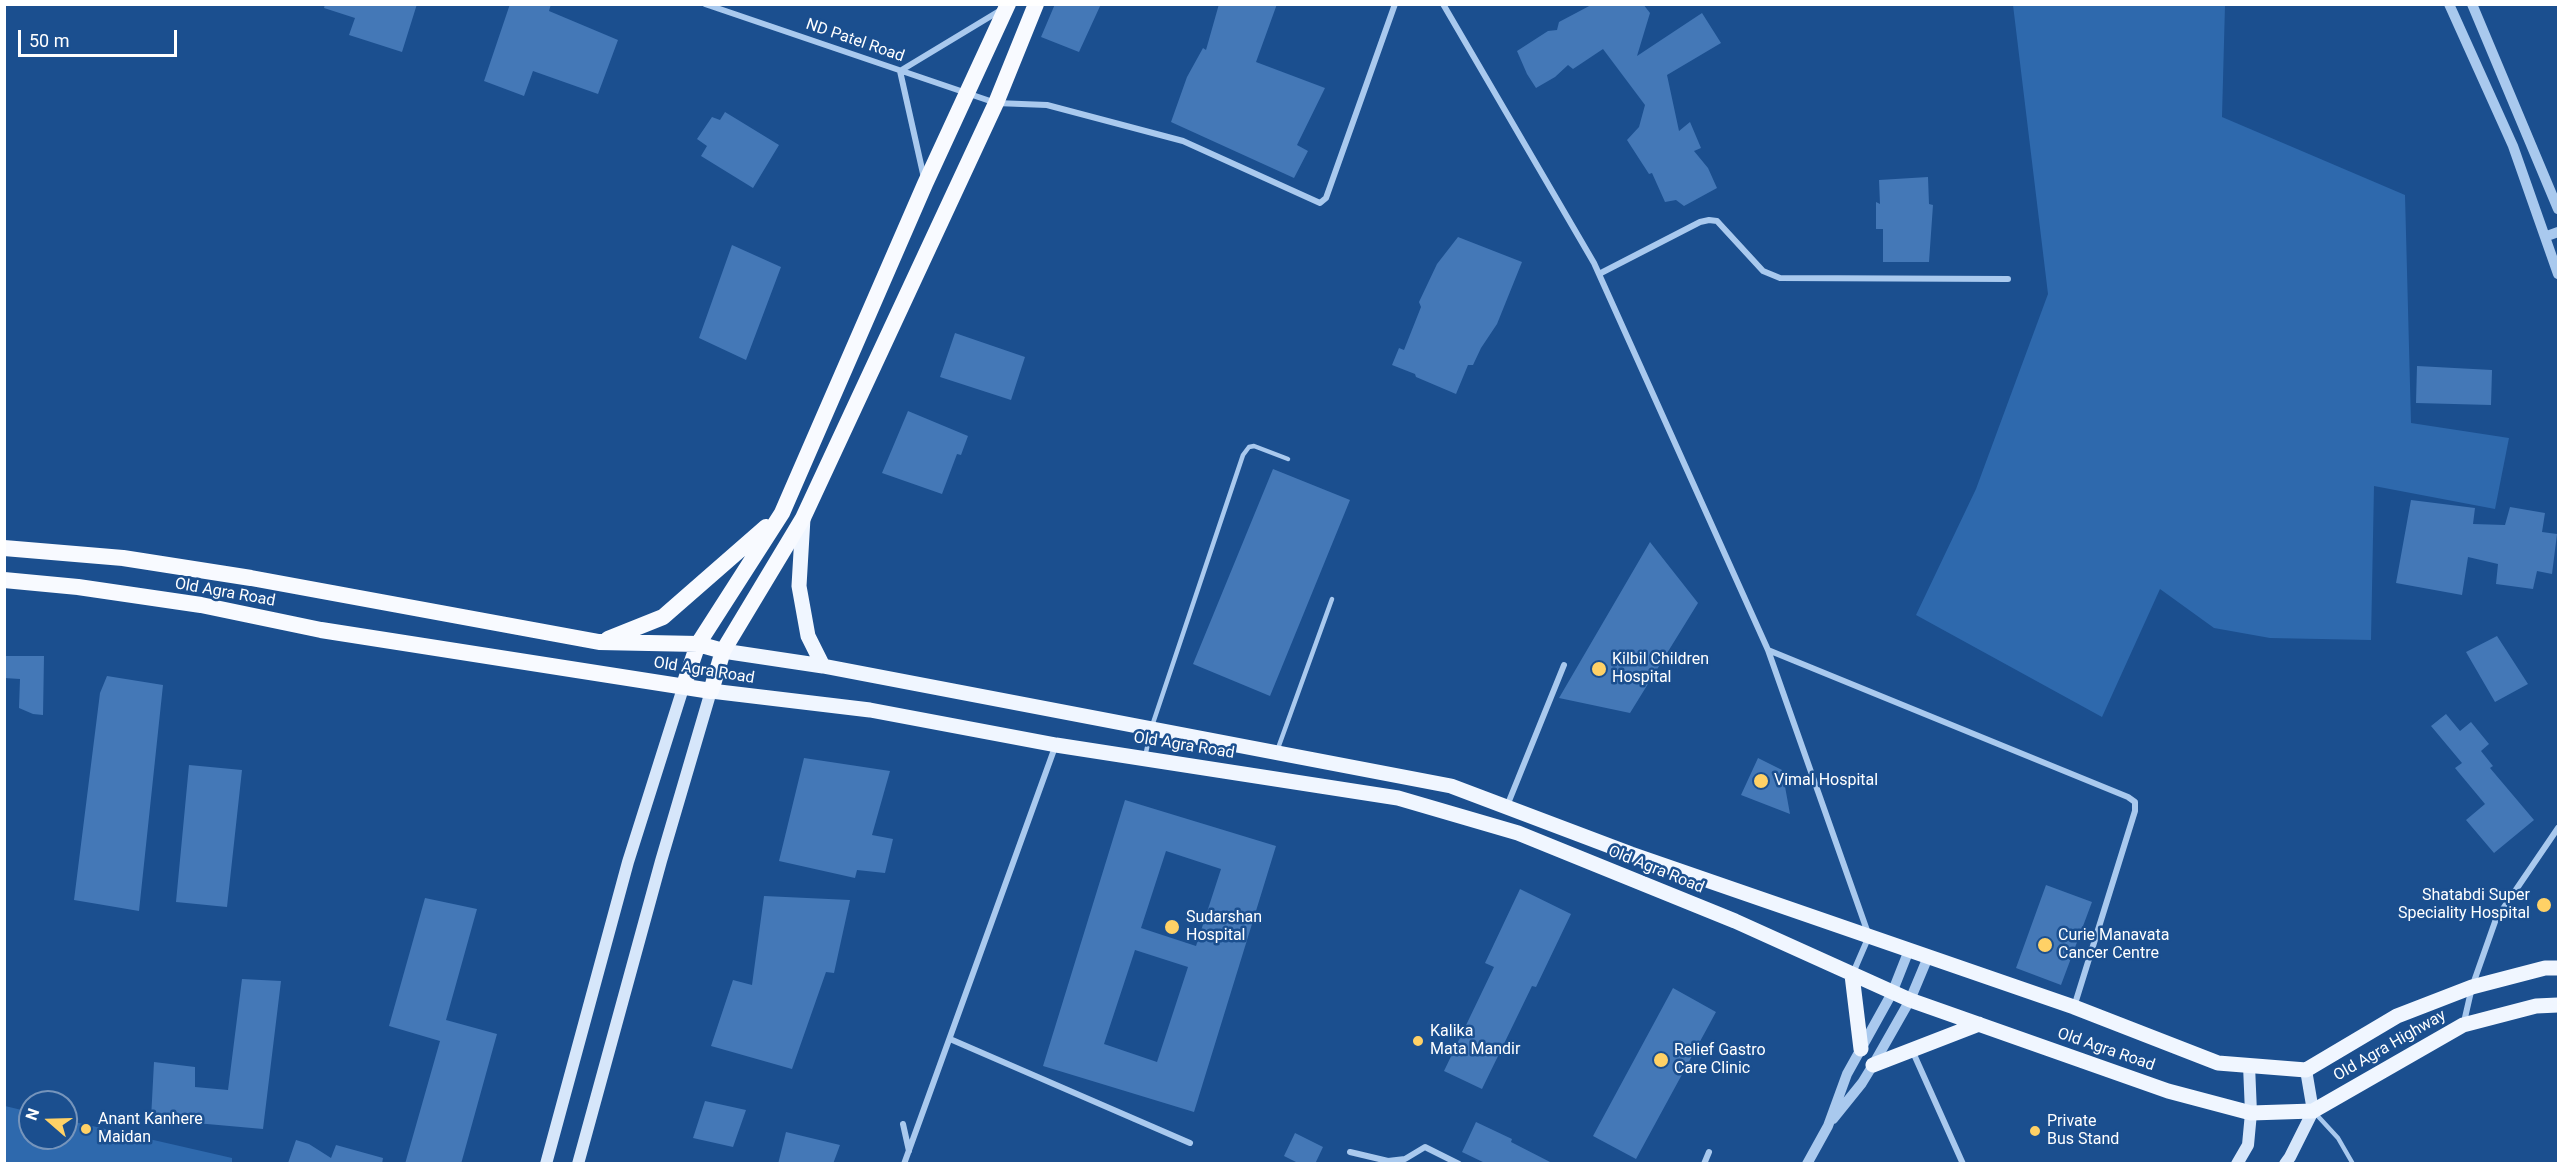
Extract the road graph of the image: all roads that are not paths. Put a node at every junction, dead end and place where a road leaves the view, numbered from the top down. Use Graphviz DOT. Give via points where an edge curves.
graph roads {
  1 [pos="705,4"];
  2 [pos="1036,4"];
  3 [pos="1395,4"];
  4 [pos="1443,4"];
  5 [pos="2449,4"];
  6 [pos="2472,4"];
  7 [pos="1008,5"];
  8 [pos="900,71"];
  9 [pos="966,93"];
  10 [pos="996,103"];
  11 [pos="925,184"];
  12 [pos="2559,208"];
  13 [pos="2559,232"];
  14 [pos="2547,236"];
  15 [pos="1599,274"];
  16 [pos="2559,274"];
  17 [pos="2008,279"];
  18 [pos="1288,459"];
  19 [pos="782,513"];
  20 [pos="803,518"];
  21 [pos="4,548"];
  22 [pos="4,580"];
  23 [pos="1332,599"];
  24 [pos="599,642"];
  25 [pos="698,644"];
  26 [pos="1768,650"];
  27 [pos="723,651"];
  28 [pos="1564,665"];
  29 [pos="823,666"];
  30 [pos="684,685"];
  31 [pos="711,691"];
  32 [pos="1151,729"];
  33 [pos="1056,745"];
  34 [pos="1276,753"];
  35 [pos="1144,758"];
  36 [pos="1506,807"];
  37 [pos="2559,828"];
  38 [pos="1869,936"];
  39 [pos="1909,950"];
  40 [pos="1928,957"];
  41 [pos="2559,968"];
  42 [pos="1852,975"];
  43 [pos="2472,987"];
  44 [pos="1892,993"];
  45 [pos="1910,1000"];
  46 [pos="2559,1005"];
  47 [pos="2074,1007"];
  48 [pos="1979,1024"];
  49 [pos="2463,1025"];
  50 [pos="950,1039"];
  51 [pos="1861,1049"];
  52 [pos="1912,1050"];
  53 [pos="2218,1063"];
  54 [pos="1873,1065"];
  55 [pos="2249,1065"];
  56 [pos="2306,1070"];
  57 [pos="2313,1111"];
  58 [pos="2251,1113"];
  59 [pos="903,1124"];
  60 [pos="1828,1126"];
  61 [pos="1190,1143"];
  62 [pos="909,1151"];
  63 [pos="1350,1152"];
  64 [pos="1709,1152"];
  65 [pos="546,1164"];
  66 [pos="578,1164"];
  67 [pos="904,1164"];
  68 [pos="1459,1164"];
  69 [pos="1704,1164"];
  70 [pos="1807,1164"];
  71 [pos="1963,1164"];
  72 [pos="2237,1164"];
  73 [pos="2285,1164"];
  74 [pos="2353,1164"];
  1 -- 8 [label="street, ND Patel Road"];
  2 -- 10 [label="highway"];
  3 -- 10 [label="street, ND Patel Road" via="1326,198 1320,203 1183,141 1047,105"];
  4 -- 15 [label="street"];
  5 -- 14 [label="street" via="2513,146"];
  6 -- 12 [label="street"];
  7 -- 8 [label="street"];
  7 -- 9 [label="highway"];
  8 -- 9 [label="street, ND Patel Road"];
  8 -- 11 [label="street"];
  9 -- 10 [label="street, ND Patel Road"];
  9 -- 11 [label="highway"];
  10 -- 20 [label="highway"];
  11 -- 19 [label="highway"];
  13 -- 14 [label="street"];
  14 -- 16 [label="street"];
  15 -- 17 [label="street" via="1709,220 1717,221 1763,271 1780,278"];
  15 -- 26 [label="street"];
  18 -- 32 [label="lane" via="1254,446 1243,455"];
  19 -- 24 [label="highway" via="663,618"];
  19 -- 25 [label="highway"];
  20 -- 27 [label="highway"];
  20 -- 29 [label="main road" via="799,586 808,636"];
  21 -- 24 [label="highway, Old Agra Road" via="123,558 228,574"];
  22 -- 30 [label="highway, Old Agra Road" via="201,605 321,630"];
  23 -- 34 [label="lane"];
  24 -- 25 [label="highway, Old Agra Road"];
  25 -- 27 [label="highway, Old Agra Road"];
  25 -- 30 [label="highway"];
  26 -- 38 [label="street"];
  26 -- 47 [label="street" via="2134,802 2135,811"];
  27 -- 29 [label="main road, Old Agra Road"];
  27 -- 31 [label="highway"];
  28 -- 36 [label="street"];
  29 -- 32 [label="main road, Old Agra Road"];
  30 -- 31 [label="highway, Old Agra Road"];
  30 -- 65 [label="main road" via="628,862"];
  31 -- 33 [label="main road, Old Agra Road" via="870,710"];
  31 -- 66 [label="main road"];
  32 -- 34 [label="main road, Old Agra Road"];
  32 -- 35 [label="lane"];
  33 -- 35 [label="main road, Old Agra Road"];
  33 -- 50 [label="street"];
  34 -- 36 [label="main road, Old Agra Road" via="1451,786"];
  35 -- 42 [label="main road, Old Agra Road" via="1398,798 1518,833 1735,921"];
  36 -- 38 [label="main road, Old Agra Road"];
  37 -- 43 [label="street" via="2496,919"];
  38 -- 39 [label="main road, Old Agra Road"];
  38 -- 42 [label="street"];
  39 -- 40 [label="main road, Old Agra Road"];
  39 -- 44 [label="street"];
  40 -- 45 [label="street"];
  40 -- 47 [label="main road, Old Agra Road"];
  41 -- 43 [label="main road, Old Agra Highway"];
  42 -- 44 [label="main road, Old Agra Road"];
  42 -- 51 [label="main road"];
  43 -- 49 [label="street"];
  43 -- 56 [label="main road, Old Agra Highway" via="2397,1016"];
  44 -- 45 [label="main road, Old Agra Road"];
  44 -- 51 [label="street"];
  45 -- 48 [label="main road, Old Agra Road"];
  45 -- 54 [label="street"];
  46 -- 49 [label="main road, Old Agra Highway" via="2536,1006"];
  47 -- 53 [label="main road, Old Agra Road"];
  48 -- 52 [label="main road"];
  48 -- 58 [label="main road, Old Agra Road" via="2168,1090"];
  49 -- 57 [label="main road, Old Agra Highway"];
  50 -- 61 [label="street"];
  50 -- 62 [label="street"];
  51 -- 60 [label="street" via="1847,1074"];
  52 -- 54 [label="main road"];
  52 -- 71 [label="street"];
  53 -- 55 [label="main road, Old Agra Highway"];
  54 -- 60 [label="street"];
  55 -- 56 [label="main road, Old Agra Highway"];
  55 -- 58 [label="main road"];
  56 -- 57 [label="main road"];
  57 -- 58 [label="main road, Old Agra Road"];
  57 -- 73 [label="main road"];
  57 -- 74 [label="lane" via="2338,1138"];
  58 -- 72 [label="main road" via="2248,1144"];
  59 -- 62 [label="street"];
  60 -- 70 [label="street"];
  62 -- 67 [label="street"];
  63 -- 68 [label="street" via="1388,1161 1405,1159 1425,1148"];
  64 -- 69 [label="street"];
}
